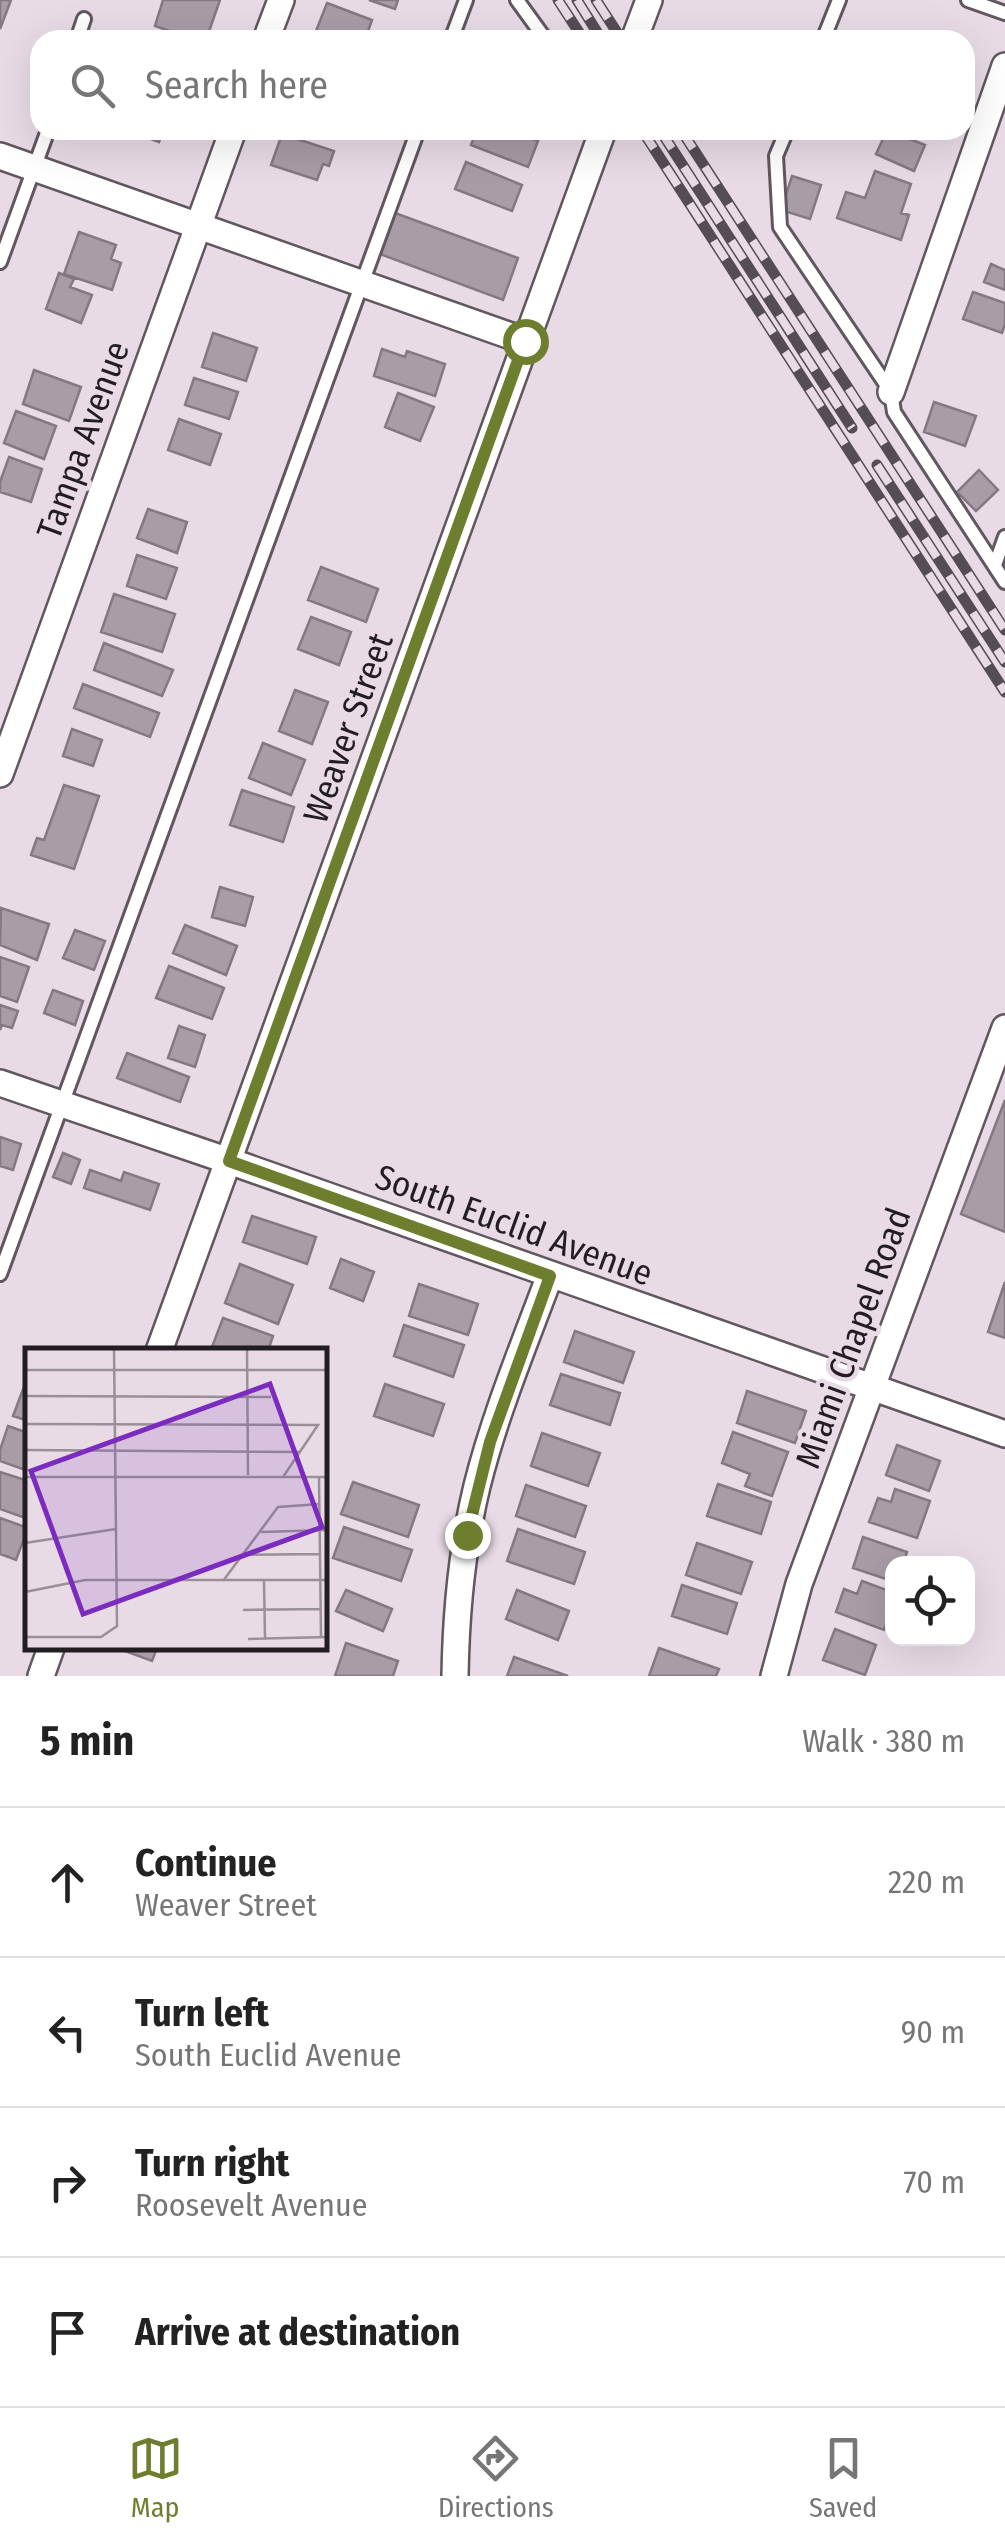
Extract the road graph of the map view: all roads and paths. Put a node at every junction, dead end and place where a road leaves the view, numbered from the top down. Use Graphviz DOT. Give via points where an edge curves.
graph roads {
  1 [pos="281,0"];
  2 [pos="466,0"];
  3 [pos="517,0"];
  4 [pos="649,0"];
  5 [pos="839,0"];
  6 [pos="968,0"];
  7 [pos="1005,13"];
  8 [pos="84,19"];
  9 [pos="80,30"];
  10 [pos="270,30"];
  11 [pos="455,30"];
  12 [pos="539,30"];
  13 [pos="638,30"];
  14 [pos="827,30"];
  15 [pos="1005,66"];
  16 [pos="45,140"];
  17 [pos="229,140"];
  18 [pos="414,140"];
  19 [pos="599,140"];
  20 [pos="783,140"];
  21 [pos="0,156"];
  22 [pos="36,168"];
  23 [pos="198,226"];
  24 [pos="0,262"];
  25 [pos="360,284"];
  26 [pos="525,341"];
  27 [pos="891,392"];
  28 [pos="1005,537"];
  29 [pos="995,566"];
  30 [pos="1005,582"];
  31 [pos="0,774"];
  32 [pos="1005,1028"];
  33 [pos="0,1083"];
  34 [pos="62,1105"];
  35 [pos="229,1161"];
  36 [pos="0,1274"];
  37 [pos="550,1276"];
  38 [pos="161,1348"];
  39 [pos="872,1388"];
  40 [pos="1005,1434"];
  41 [pos="50,1651"];
  42 [pos="41,1676"];
  43 [pos="455,1676"];
  44 [pos="774,1676"];
  1 -- 10 [label="street"];
  2 -- 11 [label="lane"];
  3 -- 12 [label="lane"];
  4 -- 13 [label="street"];
  5 -- 14 [label="lane"];
  6 -- 7 [label="lane"];
  8 -- 9 [label="lane"];
  15 -- 27 [label="street"];
  16 -- 22 [label="lane"];
  17 -- 23 [label="street, Tampa Avenue"];
  18 -- 25 [label="lane"];
  19 -- 26 [label="street, Weaver Street"];
  20 -- 27 [label="lane" via="776,156 780,227"];
  21 -- 22 [label="street"];
  22 -- 23 [label="street"];
  22 -- 24 [label="lane"];
  23 -- 25 [label="street"];
  23 -- 31 [label="street, Tampa Avenue"];
  25 -- 26 [label="street"];
  25 -- 34 [label="lane"];
  26 -- 35 [label="street, Weaver Street"];
  27 -- 29 [label="lane" via="894,412"];
  28 -- 29 [label="lane"];
  29 -- 30 [label="lane"];
  32 -- 39 [label="street, Miami Chapel Road"];
  33 -- 34 [label="street, South Euclid Avenue"];
  34 -- 35 [label="street, South Euclid Avenue"];
  34 -- 36 [label="lane"];
  35 -- 37 [label="street, South Euclid Avenue"];
  35 -- 38 [label="street, Weaver Street"];
  37 -- 39 [label="street, South Euclid Avenue"];
  37 -- 43 [label="street" via="477,1488 459,1598"];
  39 -- 40 [label="street, South Euclid Avenue"];
  39 -- 44 [label="street, Miami Chapel Road" via="799,1584"];
  41 -- 42 [label="street"];
}
